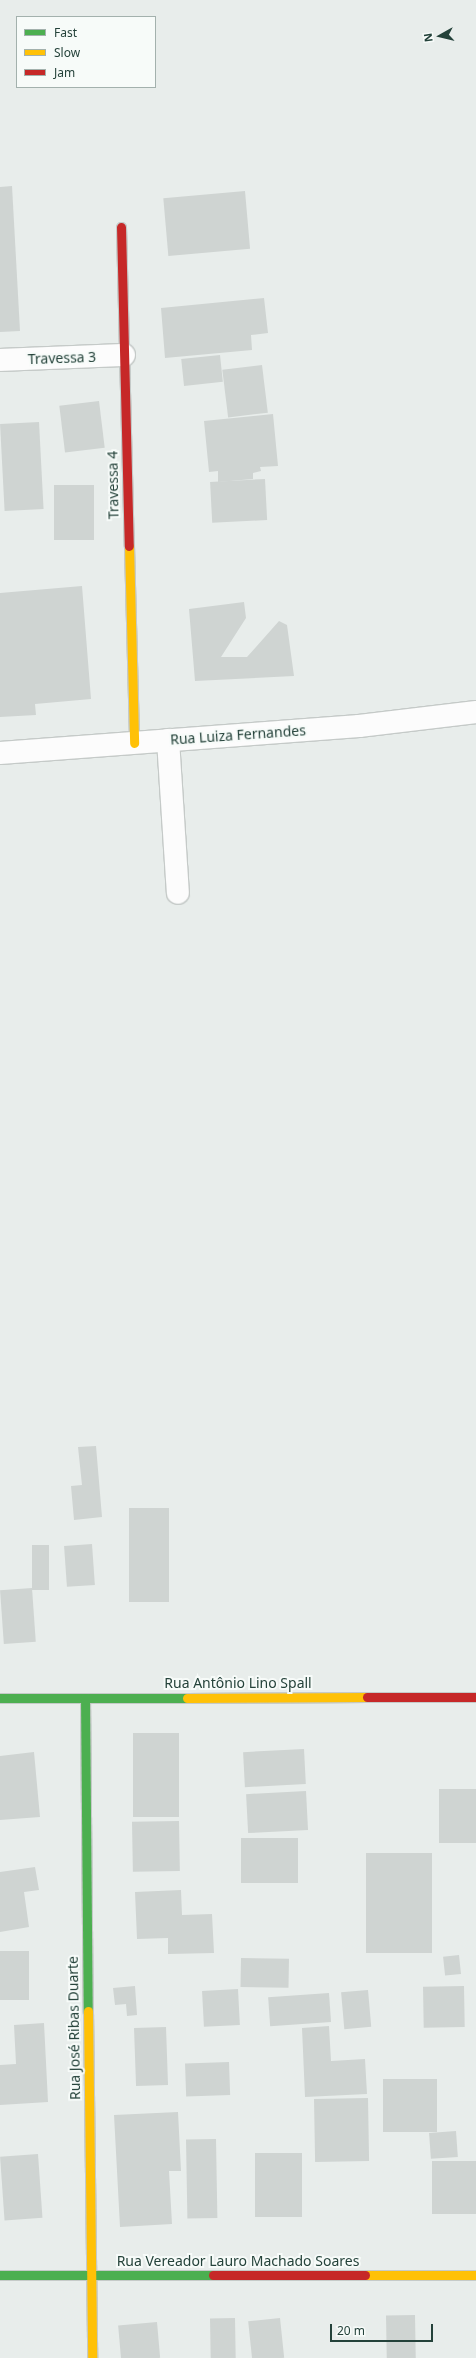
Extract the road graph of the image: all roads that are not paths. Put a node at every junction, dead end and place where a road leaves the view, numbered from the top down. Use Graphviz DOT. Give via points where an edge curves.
graph roads {
  1 [pos="121,227"];
  2 [pos="124,355"];
  3 [pos="0,360"];
  4 [pos="476,712"];
  5 [pos="168,740"];
  6 [pos="134,743"];
  7 [pos="0,753"];
  8 [pos="178,893"];
  9 [pos="476,1697"];
  10 [pos="0,1698"];
  11 [pos="85,1698"];
  12 [pos="0,2275"];
  13 [pos="91,2275"];
  14 [pos="476,2275"];
  15 [pos="92,2358"];
  1 -- 2 [label="street, Travessa 4"];
  2 -- 3 [label="street, Travessa 3"];
  2 -- 6 [label="street, Travessa 4"];
  4 -- 5 [label="street, Rua Luiza Fernandes" via="359,726"];
  5 -- 6 [label="street, Rua Luiza Fernandes"];
  5 -- 8 [label="street"];
  6 -- 7 [label="street, Rua Luiza Fernandes"];
  9 -- 11 [label="street, Rua Antônio Lino Spall"];
  10 -- 11 [label="street, Rua Antônio Lino Spall"];
  11 -- 13 [label="street, Rua José Ribas Duarte"];
  12 -- 13 [label="street, Rua Vereador Lauro Machado Soares"];
  13 -- 14 [label="street, Rua Vereador Lauro Machado Soares"];
  13 -- 15 [label="street, Rua José Ribas Duarte"];
}
